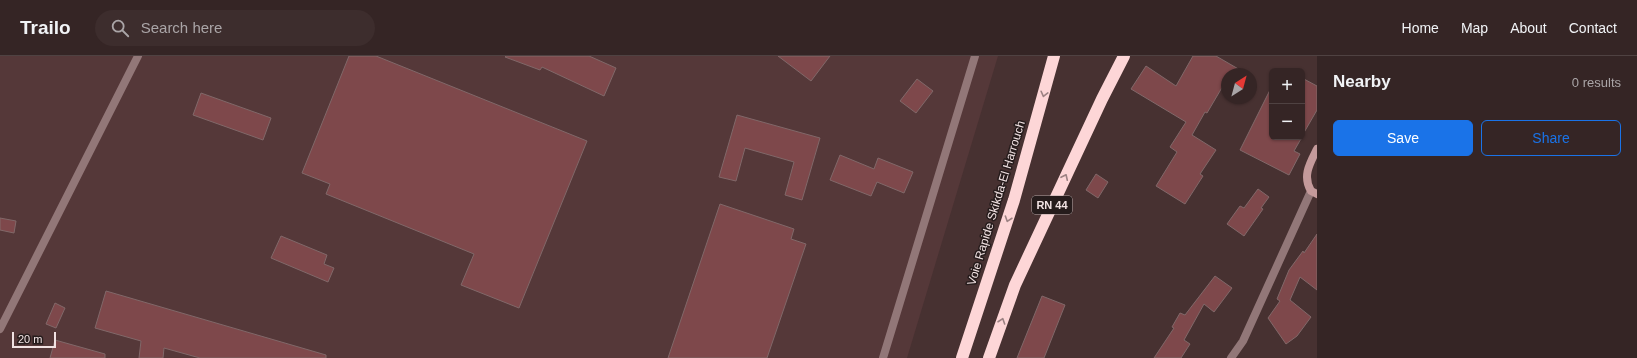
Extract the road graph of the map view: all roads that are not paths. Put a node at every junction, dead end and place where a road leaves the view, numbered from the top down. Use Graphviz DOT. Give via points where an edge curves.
graph roads {
  1 [pos="138,56"];
  2 [pos="975,56"];
  3 [pos="1054,56"];
  4 [pos="1124,56"];
  5 [pos="1317,149"];
  6 [pos="1314,193"];
  7 [pos="0,329"];
  8 [pos="883,358"];
  9 [pos="962,358"];
  10 [pos="989,358"];
  11 [pos="1231,358"];
  1 -- 7 [label="street"];
  2 -- 8 [label="street"];
  3 -- 9 [label="highway, Voie Rapide Skikda-El Harrouch / RN 44, one-way" via="1014,200"];
  10 -- 4 [label="highway, RN 44, one-way" via="1014,285"];
  5 -- 6 [label="street" via="1307,173 1307,183"];
  6 -- 11 [label="street" via="1243,341"];
}
